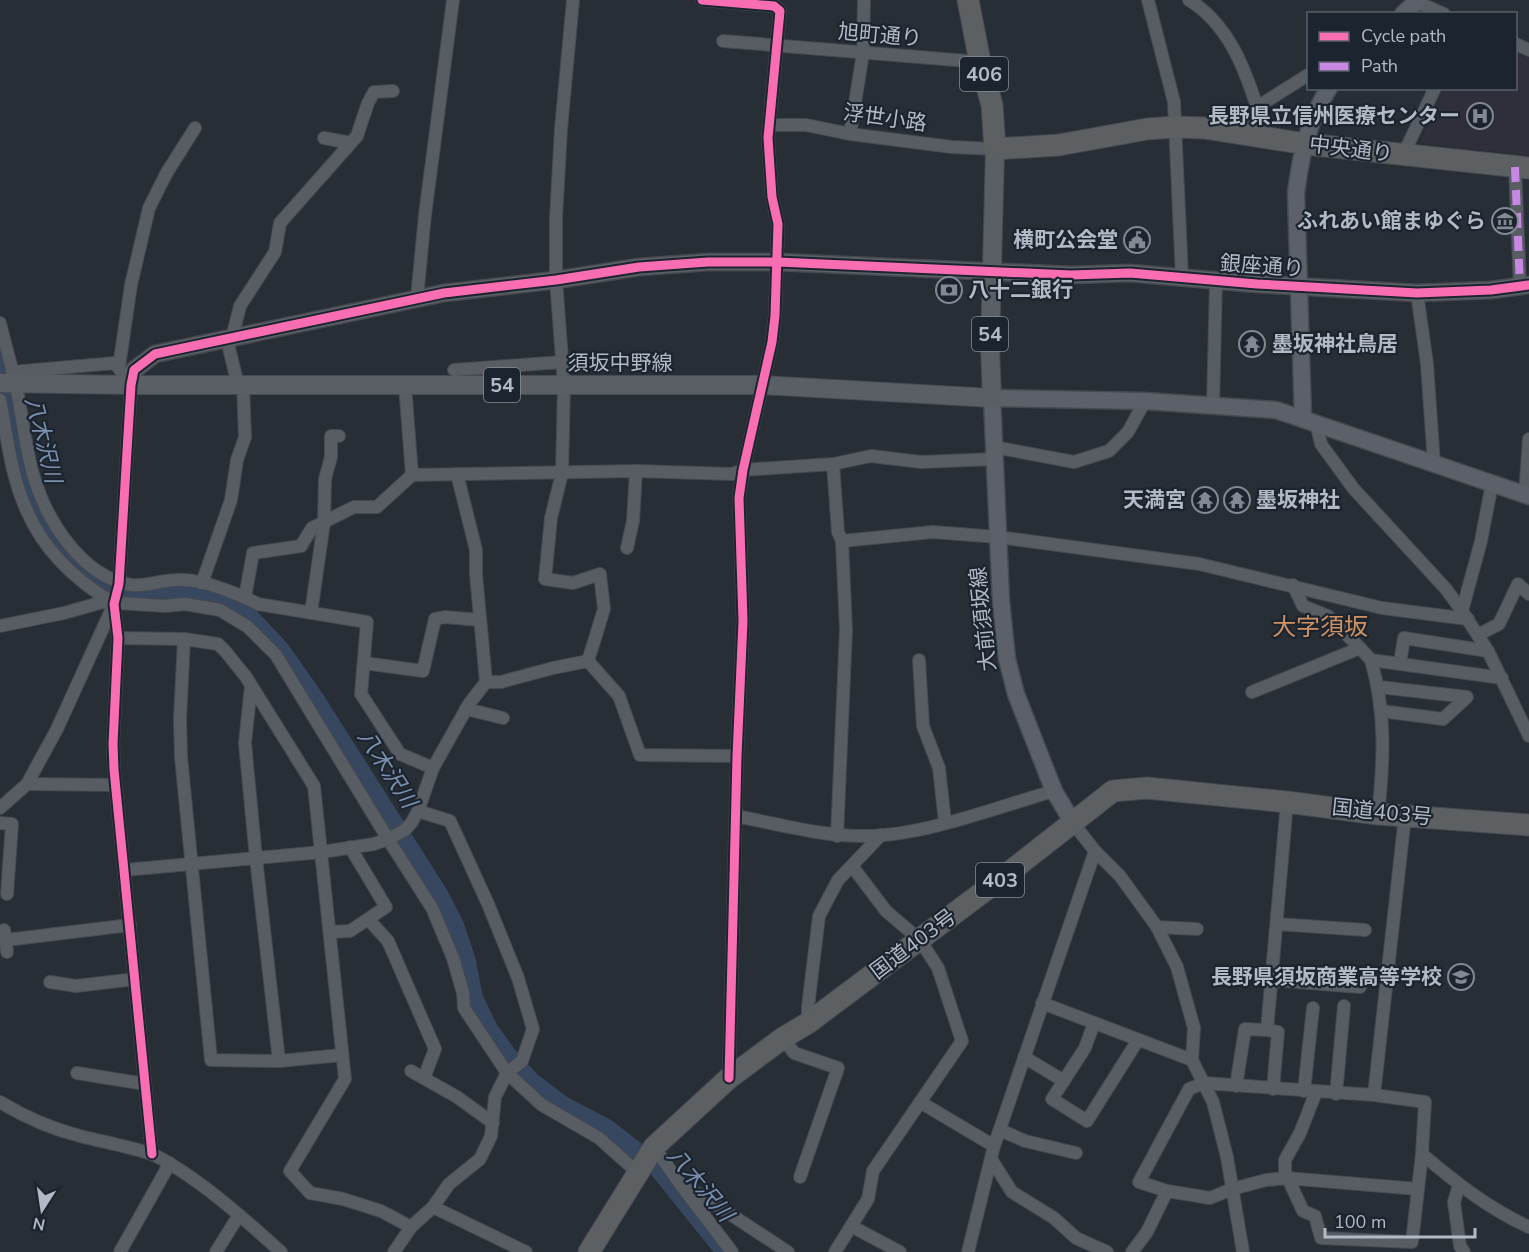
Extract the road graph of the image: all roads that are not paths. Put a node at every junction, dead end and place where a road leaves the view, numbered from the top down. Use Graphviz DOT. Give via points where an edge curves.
graph roads {
  1 [pos="453,0"];
  2 [pos="573,0"];
  3 [pos="702,0"];
  4 [pos="864,0"];
  5 [pos="968,0"];
  6 [pos="1148,0"];
  7 [pos="1196,2"];
  8 [pos="774,3"];
  9 [pos="1412,4"];
  10 [pos="1438,12"];
  11 [pos="723,41"];
  12 [pos="777,46"];
  13 [pos="862,53"];
  14 [pos="980,62"];
  15 [pos="1307,76"];
  16 [pos="1328,90"];
  17 [pos="1434,90"];
  18 [pos="393,91"];
  19 [pos="1257,107"];
  20 [pos="770,125"];
  21 [pos="1175,127"];
  22 [pos="195,128"];
  23 [pos="850,135"];
  24 [pos="1252,135"];
  25 [pos="324,138"];
  26 [pos="351,143"];
  27 [pos="1306,144"];
  28 [pos="995,149"];
  29 [pos="1403,155"];
  30 [pos="1522,167"];
  31 [pos="778,262"];
  32 [pos="992,271"];
  33 [pos="1182,277"];
  34 [pos="556,280"];
  35 [pos="1216,281"];
  36 [pos="1300,285"];
  37 [pos="1524,286"];
  38 [pos="1417,293"];
  39 [pos="417,298"];
  40 [pos="0,323"];
  41 [pos="230,339"];
  42 [pos="562,362"];
  43 [pos="119,367"];
  44 [pos="454,370"];
  45 [pos="76,376"];
  46 [pos="10,381"];
  47 [pos="131,385"];
  48 [pos="241,385"];
  49 [pos="405,385"];
  50 [pos="564,385"];
  51 [pos="761,385"];
  52 [pos="992,398"];
  53 [pos="0,400"];
  54 [pos="1145,401"];
  55 [pos="1213,406"];
  56 [pos="1310,421"];
  57 [pos="339,436"];
  58 [pos="1529,439"];
  59 [pos="994,453"];
  60 [pos="1434,463"];
  61 [pos="833,464"];
  62 [pos="743,470"];
  63 [pos="636,471"];
  64 [pos="562,473"];
  65 [pos="457,474"];
  66 [pos="412,475"];
  67 [pos="1492,484"];
  68 [pos="1527,496"];
  69 [pos="324,522"];
  70 [pos="998,537"];
  71 [pos="842,541"];
  72 [pos="627,548"];
  73 [pos="119,583"];
  74 [pos="202,583"];
  75 [pos="1293,585"];
  76 [pos="1529,594"];
  77 [pos="245,597"];
  78 [pos="115,601"];
  79 [pos="311,613"];
  80 [pos="1465,616"];
  81 [pos="480,620"];
  82 [pos="0,626"];
  83 [pos="1478,635"];
  84 [pos="118,638"];
  85 [pos="184,639"];
  86 [pos="1360,648"];
  87 [pos="1488,651"];
  88 [pos="919,660"];
  89 [pos="1371,660"];
  90 [pos="588,661"];
  91 [pos="364,663"];
  92 [pos="1400,663"];
  93 [pos="1502,678"];
  94 [pos="486,682"];
  95 [pos="251,686"];
  96 [pos="1379,687"];
  97 [pos="1252,692"];
  98 [pos="466,709"];
  99 [pos="1523,710"];
  100 [pos="1381,711"];
  101 [pos="503,718"];
  102 [pos="1529,736"];
  103 [pos="737,756"];
  104 [pos="433,768"];
  105 [pos="27,784"];
  106 [pos="116,786"];
  107 [pos="1054,790"];
  108 [pos="1287,802"];
  109 [pos="0,808"];
  110 [pos="418,811"];
  111 [pos="1378,814"];
  112 [pos="736,816"];
  113 [pos="1405,816"];
  114 [pos="945,822"];
  115 [pos="0,823"];
  116 [pos="1073,823"];
  117 [pos="1529,825"];
  118 [pos="837,836"];
  119 [pos="881,836"];
  120 [pos="390,838"];
  121 [pos="350,848"];
  122 [pos="1095,851"];
  123 [pos="322,852"];
  124 [pos="256,858"];
  125 [pos="190,864"];
  126 [pos="852,866"];
  127 [pos="124,870"];
  128 [pos="7,894"];
  129 [pos="369,920"];
  130 [pos="1277,924"];
  131 [pos="130,925"];
  132 [pos="1157,927"];
  133 [pos="1197,929"];
  134 [pos="1365,930"];
  135 [pos="330,932"];
  136 [pos="6,940"];
  137 [pos="920,940"];
  138 [pos="135,980"];
  139 [pos="1272,980"];
  140 [pos="50,982"];
  141 [pos="1360,987"];
  142 [pos="1042,1003"];
  143 [pos="1344,1006"];
  144 [pos="1313,1008"];
  145 [pos="808,1023"];
  146 [pos="1094,1023"];
  147 [pos="1267,1030"];
  148 [pos="783,1038"];
  149 [pos="1138,1040"];
  150 [pos="342,1055"];
  151 [pos="1024,1057"];
  152 [pos="1192,1060"];
  153 [pos="279,1061"];
  154 [pos="411,1071"];
  155 [pos="77,1073"];
  156 [pos="507,1073"];
  157 [pos="424,1078"];
  158 [pos="729,1078"];
  159 [pos="1064,1081"];
  160 [pos="145,1083"];
  161 [pos="1204,1083"];
  162 [pos="1236,1086"];
  163 [pos="1273,1089"];
  164 [pos="1310,1092"];
  165 [pos="1336,1094"];
  166 [pos="1374,1095"];
  167 [pos="0,1102"];
  168 [pos="920,1102"];
  169 [pos="493,1123"];
  170 [pos="1000,1130"];
  171 [pos="994,1146"];
  172 [pos="654,1147"];
  173 [pos="1076,1153"];
  174 [pos="152,1154"];
  175 [pos="1422,1154"];
  176 [pos="991,1159"];
  177 [pos="170,1163"];
  178 [pos="637,1172"];
  179 [pos="800,1177"];
  180 [pos="1287,1178"];
  181 [pos="1459,1185"];
  182 [pos="683,1188"];
  183 [pos="1232,1189"];
  184 [pos="1418,1189"];
  185 [pos="1167,1191"];
  186 [pos="433,1207"];
  187 [pos="239,1215"];
  188 [pos="851,1226"];
  189 [pos="411,1227"];
  190 [pos="1529,1227"];
  191 [pos="510,1249"];
  192 [pos="397,1251"];
  193 [pos="120,1252"];
  194 [pos="216,1252"];
  195 [pos="281,1252"];
  196 [pos="526,1252"];
  197 [pos="589,1252"];
  198 [pos="732,1252"];
  199 [pos="788,1252"];
  200 [pos="835,1252"];
  201 [pos="900,1252"];
  202 [pos="968,1252"];
  203 [pos="1107,1252"];
  204 [pos="1132,1252"];
  205 [pos="1243,1252"];
  206 [pos="1464,1252"];
  1 -- 39 [label="street"];
  2 -- 34 [label="street" via="558,174"];
  3 -- 8 [label="street"];
  4 -- 13 [label="street"];
  5 -- 14 [label="highway, 406"];
  6 -- 21 [label="street" via="1172,91"];
  7 -- 19 [label="street" via="1234,48"];
  8 -- 12 [label="street" via="780,11"];
  9 -- 10 [label="street"];
  11 -- 12 [label="street, 旭町通り"];
  12 -- 13 [label="street, 旭町通り"];
  12 -- 20 [label="street"];
  13 -- 14 [label="street, 旭町通り"];
  13 -- 23 [label="street"];
  14 -- 28 [label="highway, 406" via="992,105"];
  15 -- 19 [label="street"];
  16 -- 27 [label="street" via="1316,108"];
  17 -- 29 [label="street"];
  18 -- 26 [label="street" via="374,92"];
  19 -- 24 [label="street"];
  20 -- 23 [label="street, 浮世小路" via="806,126"];
  20 -- 31 [label="street"];
  21 -- 24 [label="highway, 中央通り"];
  21 -- 28 [label="highway, 中央通り" via="1059,145"];
  21 -- 33 [label="street"];
  22 -- 43 [label="street" via="149,208 131,285"];
  23 -- 28 [label="street, 浮世小路"];
  24 -- 27 [label="highway, 中央通り"];
  25 -- 26 [label="street"];
  26 -- 41 [label="street" via="280,223 275,252 240,306"];
  27 -- 29 [label="highway, 中央通り"];
  27 -- 36 [label="street" via="1296,193"];
  28 -- 32 [label="main road, 54"];
  29 -- 30 [label="highway, 中央通り"];
  30 -- 37 [label="street"];
  31 -- 32 [label="street, 銀座通り"];
  31 -- 34 [label="street, 銀座通り" via="639,267"];
  31 -- 51 [label="street" via="772,342"];
  32 -- 33 [label="street, 銀座通り"];
  32 -- 52 [label="main road, 54"];
  33 -- 35 [label="street, 銀座通り"];
  34 -- 39 [label="street, 銀座通り"];
  34 -- 42 [label="street"];
  35 -- 36 [label="street, 銀座通り"];
  35 -- 55 [label="street"];
  36 -- 38 [label="street, 銀座通り"];
  36 -- 56 [label="street"];
  37 -- 38 [label="street, 銀座通り"];
  38 -- 60 [label="street"];
  39 -- 41 [label="street, 銀座通り"];
  40 -- 46 [label="street"];
  41 -- 47 [label="street, 銀座通り" via="155,354 134,370"];
  41 -- 48 [label="street"];
  42 -- 44 [label="street"];
  42 -- 50 [label="street"];
  43 -- 45 [label="street" via="115,363"];
  43 -- 47 [label="street"];
  45 -- 46 [label="main road, 須坂中野線 / 54"];
  45 -- 47 [label="main road, 須坂中野線 / 54"];
  46 -- 73 [label="street" via="33,474 55,524 83,559"];
  47 -- 48 [label="main road, 須坂中野線 / 54"];
  47 -- 73 [label="street"];
  48 -- 49 [label="main road, 須坂中野線 / 54"];
  48 -- 74 [label="street" via="245,437 231,500"];
  49 -- 50 [label="main road, 須坂中野線 / 54"];
  49 -- 66 [label="street"];
  50 -- 51 [label="main road, 須坂中野線 / 54"];
  50 -- 64 [label="street"];
  51 -- 52 [label="main road, 須坂中野線 / 54"];
  51 -- 62 [label="street"];
  52 -- 54 [label="street"];
  52 -- 59 [label="street, 大前須坂線"];
  53 -- 78 [label="street" via="14,472 27,511 50,552 88,588"];
  54 -- 55 [label="street"];
  54 -- 59 [label="street" via="1128,432 1109,451 1074,462"];
  55 -- 56 [label="street" via="1276,410"];
  56 -- 60 [label="street"];
  56 -- 80 [label="street" via="1321,444 1353,488 1446,589"];
  57 -- 69 [label="street" via="331,436"];
  58 -- 68 [label="street"];
  59 -- 61 [label="street" via="921,462 871,456"];
  59 -- 70 [label="street, 大前須坂線"];
  60 -- 67 [label="street"];
  61 -- 62 [label="street"];
  61 -- 71 [label="street"];
  62 -- 63 [label="street" via="732,474"];
  62 -- 103 [label="street" via="739,498 743,621"];
  63 -- 64 [label="street"];
  63 -- 72 [label="street"];
  64 -- 65 [label="street"];
  64 -- 90 [label="street" via="550,518 545,579 573,583 600,574 604,609"];
  65 -- 66 [label="street"];
  65 -- 81 [label="street" via="476,550"];
  66 -- 69 [label="street" via="377,507 354,507"];
  67 -- 68 [label="street"];
  67 -- 80 [label="street"];
  69 -- 77 [label="street" via="312,528 302,546 253,553"];
  69 -- 79 [label="street"];
  70 -- 71 [label="street" via="933,532"];
  70 -- 75 [label="street" via="1199,564"];
  70 -- 107 [label="street, 大前須坂線" via="1007,659 1016,694"];
  71 -- 118 [label="street" via="846,630"];
  73 -- 74 [label="street"];
  73 -- 78 [label="street"];
  74 -- 77 [label="street"];
  75 -- 80 [label="street" via="1382,608"];
  75 -- 86 [label="street" via="1303,606 1328,616"];
  76 -- 83 [label="street" via="1518,584 1499,624"];
  77 -- 79 [label="street" via="258,604"];
  78 -- 82 [label="street"];
  78 -- 84 [label="street"];
  78 -- 105 [label="street" via="57,729"];
  78 -- 120 [label="street" via="220,610 248,627 276,655"];
  79 -- 91 [label="street" via="367,622"];
  80 -- 83 [label="street"];
  81 -- 91 [label="street" via="435,619 423,671"];
  81 -- 94 [label="street"];
  83 -- 87 [label="street"];
  84 -- 85 [label="street"];
  84 -- 106 [label="street" via="113,744"];
  85 -- 95 [label="street" via="218,644"];
  85 -- 125 [label="street" via="181,757"];
  86 -- 89 [label="street"];
  86 -- 97 [label="street"];
  87 -- 92 [label="street" via="1404,638"];
  87 -- 93 [label="street"];
  88 -- 114 [label="street" via="923,726 939,768"];
  89 -- 92 [label="street"];
  89 -- 96 [label="street"];
  90 -- 94 [label="street" via="501,682"];
  90 -- 103 [label="street" via="619,696 640,755"];
  91 -- 104 [label="street" via="361,694 400,754"];
  92 -- 93 [label="street"];
  93 -- 99 [label="street"];
  94 -- 98 [label="street"];
  95 -- 123 [label="street" via="314,786"];
  95 -- 124 [label="street" via="245,742"];
  96 -- 100 [label="street"];
  96 -- 100 [label="street" via="1467,697 1443,719"];
  98 -- 101 [label="street"];
  98 -- 104 [label="street"];
  99 -- 102 [label="street"];
  100 -- 111 [label="street" via="1383,771"];
  103 -- 112 [label="street"];
  104 -- 110 [label="street"];
  105 -- 106 [label="street"];
  105 -- 109 [label="street"];
  106 -- 127 [label="street"];
  107 -- 114 [label="street"];
  107 -- 116 [label="street, 大前須坂線"];
  108 -- 111 [label="highway, 国道403号 / 403"];
  108 -- 116 [label="highway, 国道403号 / 403" via="1147,788 1113,791"];
  108 -- 130 [label="street"];
  110 -- 120 [label="street" via="405,830"];
  110 -- 156 [label="street" via="450,821 518,978 533,1029 522,1061"];
  111 -- 113 [label="highway, 国道403号 / 403"];
  112 -- 118 [label="street"];
  112 -- 158 [label="street"];
  113 -- 117 [label="highway, 国道403号 / 403"];
  113 -- 166 [label="street"];
  114 -- 119 [label="street"];
  115 -- 128 [label="street" via="12,824"];
  116 -- 122 [label="street"];
  116 -- 137 [label="highway, 国道403号 / 403"];
  118 -- 119 [label="street"];
  119 -- 126 [label="street"];
  120 -- 121 [label="street"];
  120 -- 156 [label="street" via="432,908 453,958 464,1008"];
  121 -- 123 [label="street"];
  121 -- 129 [label="street" via="386,907"];
  122 -- 132 [label="street" via="1120,876"];
  122 -- 142 [label="street"];
  123 -- 124 [label="street"];
  123 -- 135 [label="street"];
  124 -- 125 [label="street"];
  124 -- 153 [label="street"];
  125 -- 127 [label="street"];
  125 -- 153 [label="street" via="211,1060"];
  126 -- 137 [label="street" via="886,911"];
  126 -- 145 [label="street" via="838,880 819,916"];
  127 -- 131 [label="street"];
  129 -- 135 [label="street" via="350,931"];
  129 -- 157 [label="street" via="387,942 435,1049"];
  130 -- 134 [label="street"];
  130 -- 139 [label="street"];
  131 -- 136 [label="street"];
  131 -- 138 [label="street"];
  132 -- 133 [label="street"];
  132 -- 152 [label="street" via="1177,967 1194,1028"];
  135 -- 150 [label="street"];
  137 -- 145 [label="highway, 国道403号 / 403"];
  137 -- 168 [label="street" via="938,968 962,1041"];
  138 -- 140 [label="street" via="76,986"];
  138 -- 160 [label="street"];
  139 -- 141 [label="street"];
  139 -- 147 [label="street"];
  142 -- 146 [label="street"];
  142 -- 151 [label="street"];
  143 -- 165 [label="street"];
  144 -- 164 [label="street"];
  145 -- 148 [label="highway, 国道403号 / 403"];
  146 -- 149 [label="street"];
  146 -- 159 [label="street" via="1085,1048"];
  147 -- 162 [label="street" via="1245,1029"];
  147 -- 163 [label="street" via="1278,1032"];
  148 -- 158 [label="highway, 国道403号 / 403"];
  148 -- 179 [label="street" via="794,1053 838,1068"];
  149 -- 152 [label="street"];
  149 -- 159 [label="street" via="1087,1121 1052,1099"];
  150 -- 153 [label="street"];
  150 -- 189 [label="street" via="345,1079 290,1171 310,1193 381,1211"];
  151 -- 159 [label="street"];
  151 -- 170 [label="street"];
  152 -- 161 [label="street"];
  154 -- 157 [label="street"];
  155 -- 160 [label="street"];
  156 -- 169 [label="street" via="495,1097"];
  156 -- 178 [label="street" via="542,1105 599,1138"];
  157 -- 169 [label="street"];
  158 -- 172 [label="highway, 国道403号 / 403"];
  160 -- 174 [label="street"];
  161 -- 162 [label="street"];
  161 -- 183 [label="street" via="1213,1102"];
  161 -- 185 [label="street" via="1189,1089 1139,1182"];
  162 -- 163 [label="street"];
  163 -- 164 [label="street"];
  164 -- 165 [label="street"];
  164 -- 180 [label="street" via="1300,1133 1285,1160"];
  165 -- 166 [label="street"];
  166 -- 175 [label="street" via="1425,1102"];
  167 -- 174 [label="street" via="59,1130"];
  168 -- 171 [label="street"];
  168 -- 188 [label="street" via="873,1171 868,1199"];
  169 -- 186 [label="street" via="480,1159 449,1184"];
  170 -- 171 [label="street"];
  170 -- 173 [label="street" via="1024,1141"];
  171 -- 176 [label="street"];
  172 -- 178 [label="highway, 国道403号 / 403"];
  172 -- 182 [label="street"];
  174 -- 177 [label="street"];
  175 -- 181 [label="street"];
  175 -- 184 [label="street"];
  176 -- 202 [label="street"];
  176 -- 203 [label="street" via="1012,1192 1054,1218 1076,1238"];
  177 -- 187 [label="street"];
  177 -- 193 [label="street"];
  178 -- 197 [label="highway, 国道403号 / 403"];
  180 -- 183 [label="street"];
  180 -- 184 [label="street"];
  180 -- 184 [label="street" via="1303,1211 1315,1216 1321,1238 1412,1242"];
  181 -- 190 [label="street"];
  181 -- 206 [label="street" via="1454,1202"];
  182 -- 198 [label="street"];
  182 -- 199 [label="street"];
  183 -- 185 [label="street" via="1210,1198"];
  183 -- 205 [label="street"];
  185 -- 204 [label="street" via="1147,1232"];
  186 -- 189 [label="street"];
  186 -- 191 [label="street"];
  187 -- 194 [label="street"];
  187 -- 195 [label="street"];
  188 -- 200 [label="street"];
  188 -- 201 [label="street"];
  189 -- 192 [label="street"];
  191 -- 196 [label="street"];
}
